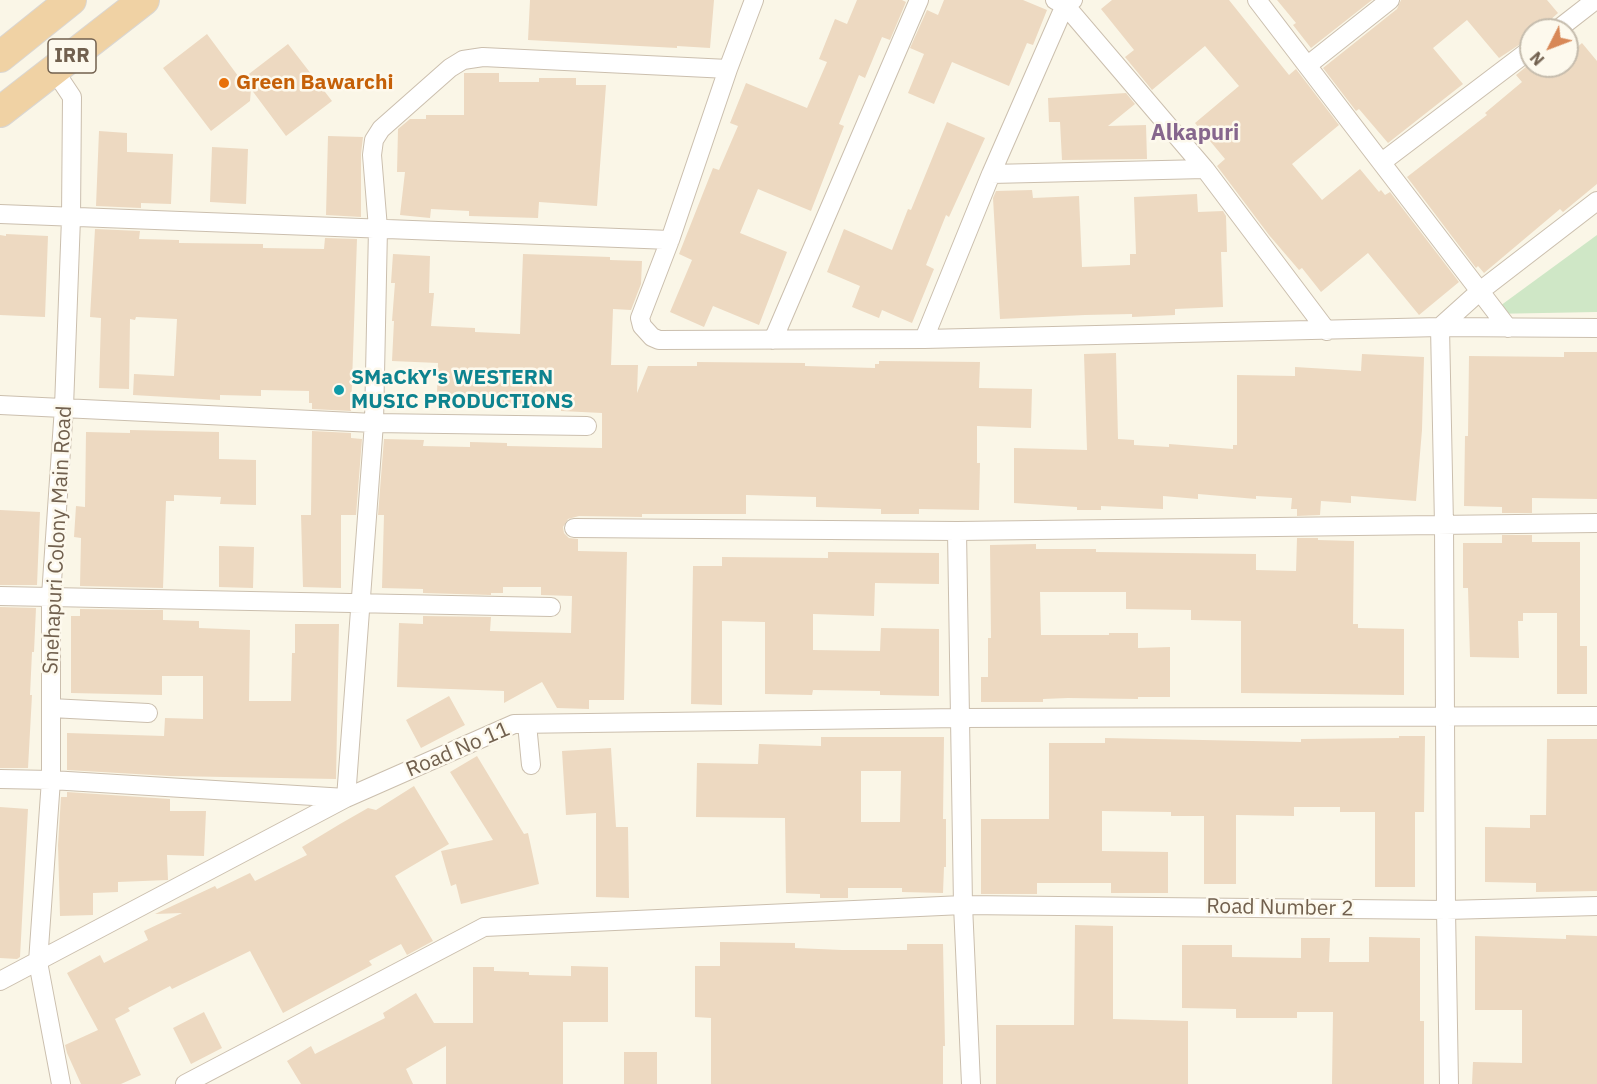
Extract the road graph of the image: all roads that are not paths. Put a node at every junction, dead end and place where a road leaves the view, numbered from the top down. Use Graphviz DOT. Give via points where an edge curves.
graph roads {
  1 [pos="71,0"];
  2 [pos="144,0"];
  3 [pos="754,0"];
  4 [pos="919,0"];
  5 [pos="1257,0"];
  6 [pos="1390,0"];
  7 [pos="1065,2"];
  8 [pos="1594,3"];
  9 [pos="1573,18"];
  10 [pos="0,57"];
  11 [pos="1519,58"];
  12 [pos="1308,66"];
  13 [pos="728,69"];
  14 [pos="54,70"];
  15 [pos="0,112"];
  16 [pos="1382,162"];
  17 [pos="1205,169"];
  18 [pos="991,174"];
  19 [pos="1597,201"];
  20 [pos="0,214"];
  21 [pos="71,218"];
  22 [pos="378,228"];
  23 [pos="670,240"];
  24 [pos="1480,291"];
  25 [pos="1440,327"];
  26 [pos="1508,328"];
  27 [pos="1597,328"];
  28 [pos="1327,331"];
  29 [pos="924,339"];
  30 [pos="773,340"];
  31 [pos="0,405"];
  32 [pos="64,407"];
  33 [pos="374,423"];
  34 [pos="587,426"];
  35 [pos="1597,523"];
  36 [pos="1444,525"];
  37 [pos="574,528"];
  38 [pos="957,531"];
  39 [pos="0,596"];
  40 [pos="51,596"];
  41 [pos="360,604"];
  42 [pos="551,607"];
  43 [pos="51,708"];
  44 [pos="148,713"];
  45 [pos="1597,716"];
  46 [pos="1446,717"];
  47 [pos="960,718"];
  48 [pos="527,724"];
  49 [pos="531,765"];
  50 [pos="0,779"];
  51 [pos="51,780"];
  52 [pos="346,798"];
  53 [pos="963,905"];
  54 [pos="1597,906"];
  55 [pos="1446,910"];
  56 [pos="38,962"];
  57 [pos="1,980"];
  58 [pos="61,1084"];
  59 [pos="185,1084"];
  60 [pos="971,1084"];
  61 [pos="1449,1084"];
  1 -- 10 [label="highway, IRR"];
  2 -- 14 [label="highway, IRR"];
  3 -- 13 [label="street"];
  4 -- 30 [label="street"];
  5 -- 12 [label="street"];
  6 -- 12 [label="street"];
  7 -- 17 [label="street"];
  7 -- 18 [label="street"];
  8 -- 9 [label="street"];
  11 -- 16 [label="street"];
  12 -- 16 [label="street"];
  13 -- 22 [label="street" via="483,57 463,60 381,129 374,140"];
  13 -- 23 [label="street"];
  14 -- 15 [label="highway, IRR"];
  14 -- 21 [label="street, Snehapuri Colony Main Road" via="72,98"];
  16 -- 24 [label="street"];
  17 -- 18 [label="street"];
  17 -- 28 [label="street"];
  18 -- 29 [label="street"];
  19 -- 24 [label="street"];
  20 -- 21 [label="street"];
  21 -- 22 [label="street"];
  21 -- 32 [label="street, Snehapuri Colony Main Road"];
  22 -- 23 [label="street"];
  22 -- 33 [label="street"];
  23 -- 30 [label="street" via="640,318 646,332 659,340"];
  24 -- 25 [label="street"];
  24 -- 26 [label="street"];
  25 -- 26 [label="street"];
  25 -- 28 [label="street"];
  25 -- 36 [label="street"];
  26 -- 27 [label="street"];
  28 -- 29 [label="street"];
  29 -- 30 [label="street"];
  31 -- 32 [label="street"];
  32 -- 33 [label="street"];
  32 -- 40 [label="street, Snehapuri Colony Main Road"];
  33 -- 34 [label="street"];
  33 -- 41 [label="street"];
  35 -- 36 [label="street"];
  36 -- 38 [label="street"];
  36 -- 46 [label="street"];
  37 -- 38 [label="street"];
  38 -- 47 [label="street"];
  39 -- 40 [label="street"];
  40 -- 41 [label="street"];
  40 -- 43 [label="street, Snehapuri Colony Main Road"];
  41 -- 42 [label="street"];
  41 -- 52 [label="street"];
  43 -- 44 [label="street"];
  43 -- 51 [label="street, Snehapuri Colony Main Road"];
  45 -- 46 [label="street, Road No 11"];
  46 -- 47 [label="street, Road No 11"];
  46 -- 55 [label="street"];
  47 -- 48 [label="street, Road No 11"];
  47 -- 53 [label="street"];
  48 -- 49 [label="street"];
  48 -- 52 [label="street, Road No 11" via="514,724"];
  50 -- 51 [label="street"];
  51 -- 52 [label="street"];
  51 -- 56 [label="street, Snehapuri Colony Main Road"];
  52 -- 56 [label="street, Road No 11"];
  53 -- 55 [label="street, Road Number 2"];
  53 -- 59 [label="street, Road Number 2" via="484,927"];
  53 -- 60 [label="street"];
  54 -- 55 [label="street, Road Number 2"];
  55 -- 61 [label="street"];
  56 -- 57 [label="street, Road No 11"];
  56 -- 58 [label="street, Snehapuri Colony Main Road"];
}
